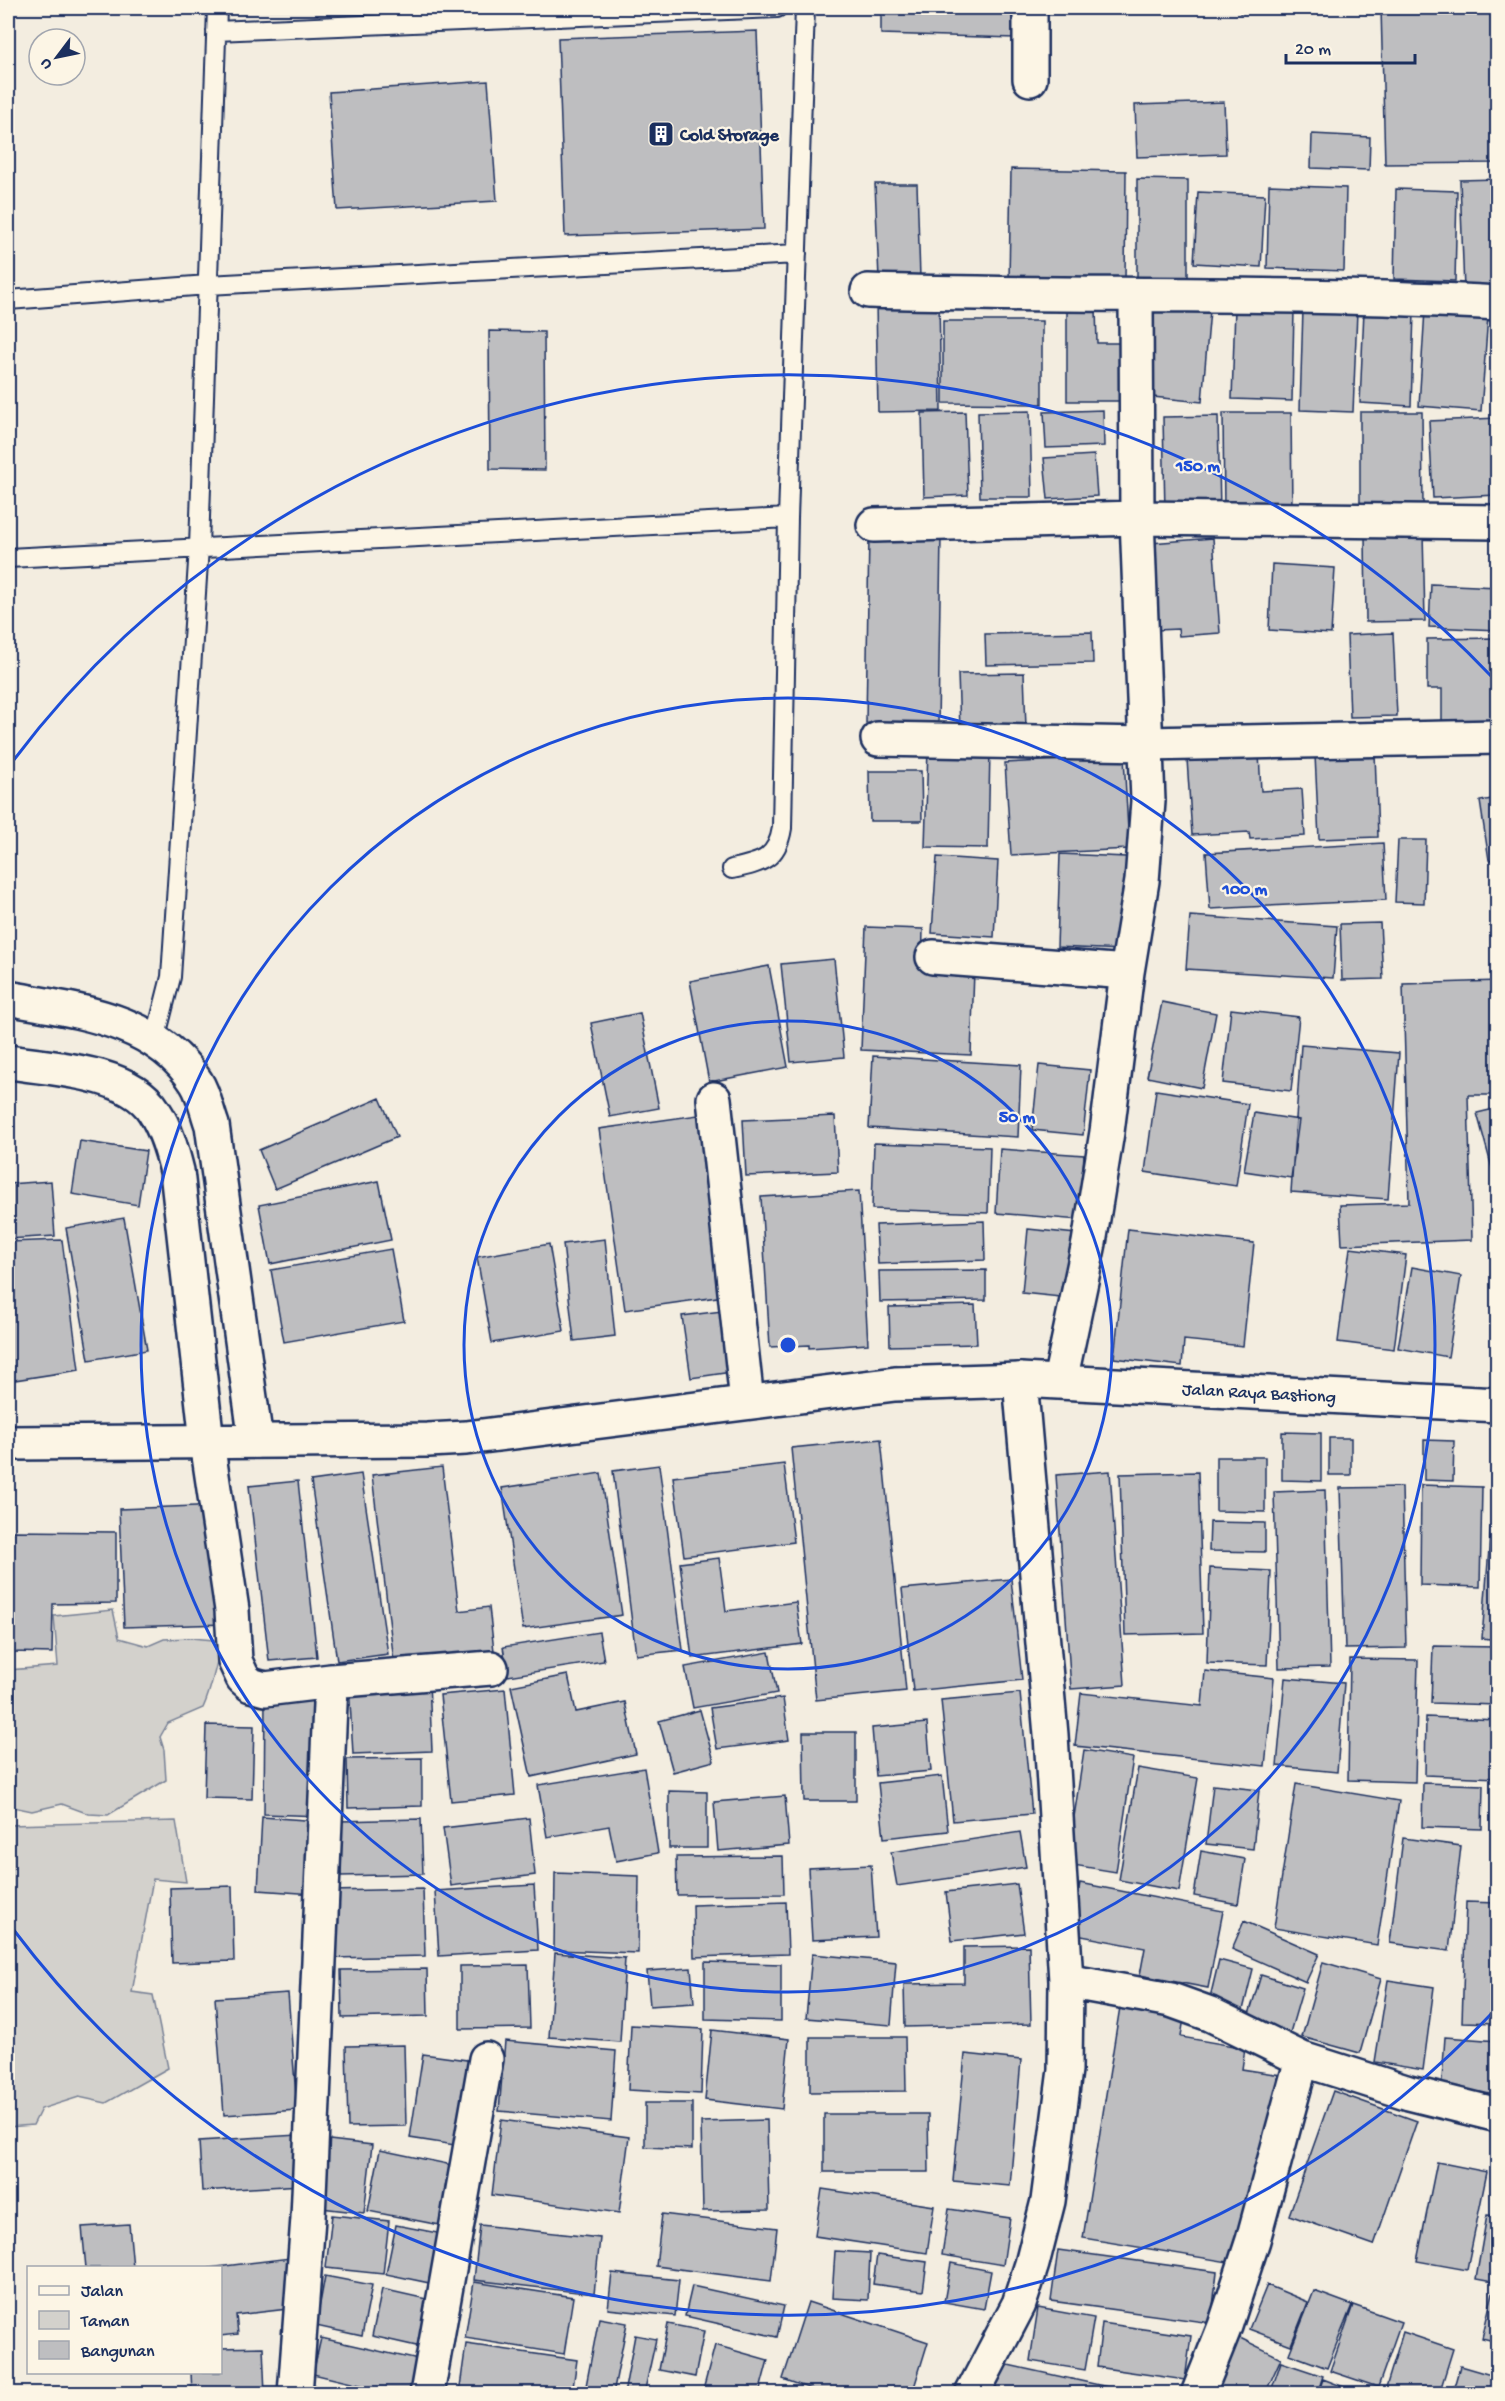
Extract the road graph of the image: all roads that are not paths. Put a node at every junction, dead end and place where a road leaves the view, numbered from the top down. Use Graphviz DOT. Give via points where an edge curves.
graph roads {
  1 [pos="217,8"];
  2 [pos="777,8"];
  3 [pos="805,8"];
  4 [pos="1030,8"];
  5 [pos="216,31"];
  6 [pos="1030,79"];
  7 [pos="797,254"];
  8 [pos="208,285"];
  9 [pos="868,291"];
  10 [pos="1136,296"];
  11 [pos="8,300"];
  12 [pos="1497,303"];
  13 [pos="788,518"];
  14 [pos="1137,518"];
  15 [pos="1497,522"];
  16 [pos="874,525"];
  17 [pos="199,547"];
  18 [pos="8,558"];
  19 [pos="1497,737"];
  20 [pos="879,739"];
  21 [pos="1147,744"];
  22 [pos="732,869"];
  23 [pos="933,957"];
  24 [pos="1126,972"];
  25 [pos="8,998"];
  26 [pos="155,1040"];
  27 [pos="8,1062"];
  28 [pos="714,1099"];
  29 [pos="1020,1380"];
  30 [pos="1060,1382"];
  31 [pos="747,1402"];
  32 [pos="1497,1405"];
  33 [pos="256,1441"];
  34 [pos="207,1442"];
  35 [pos="8,1443"];
  36 [pos="491,1668"];
  37 [pos="331,1681"];
  38 [pos="1066,1981"];
  39 [pos="486,2059"];
  40 [pos="1302,2060"];
  41 [pos="1497,2115"];
  42 [pos="295,2394"];
  43 [pos="427,2394"];
  44 [pos="972,2394"];
  45 [pos="1198,2394"];
  1 -- 5 [label="lane"];
  2 -- 5 [label="lane"];
  3 -- 7 [label="lane"];
  4 -- 6 [label="main road"];
  5 -- 8 [label="lane"];
  7 -- 8 [label="lane"];
  7 -- 13 [label="lane"];
  8 -- 11 [label="lane"];
  8 -- 17 [label="lane"];
  9 -- 10 [label="main road"];
  10 -- 12 [label="main road" via="1403,298"];
  10 -- 14 [label="main road"];
  13 -- 17 [label="lane"];
  13 -- 22 [label="lane" via="780,843 758,863"];
  14 -- 15 [label="main road"];
  14 -- 16 [label="main road"];
  14 -- 21 [label="main road"];
  17 -- 18 [label="lane"];
  17 -- 26 [label="lane" via="171,976"];
  19 -- 21 [label="main road"];
  20 -- 21 [label="main road"];
  21 -- 24 [label="main road" via="1148,801 1142,881"];
  23 -- 24 [label="main road"];
  24 -- 30 [label="main road" via="1105,1144"];
  25 -- 26 [label="main road" via="91,1014"];
  26 -- 33 [label="main road" via="177,1056 198,1083 212,1125"];
  27 -- 34 [label="main road" via="99,1076 136,1092 154,1109 169,1140 177,1171"];
  28 -- 31 [label="main road"];
  29 -- 30 [label="main road, Jalan Raya Bastiong"];
  29 -- 31 [label="main road, Jalan Raya Bastiong" via="895,1384"];
  29 -- 38 [label="main road" via="1051,1735"];
  30 -- 32 [label="main road, Jalan Raya Bastiong"];
  31 -- 33 [label="main road, Jalan Raya Bastiong" via="466,1438"];
  33 -- 34 [label="main road, Jalan Raya Bastiong"];
  34 -- 35 [label="main road, Jalan Raya Bastiong"];
  34 -- 37 [label="main road" via="232,1610 235,1661 243,1678 265,1689"];
  36 -- 37 [label="main road"];
  37 -- 42 [label="main road" via="308,2218"];
  38 -- 40 [label="main road" via="1171,2000 1210,2014"];
  38 -- 44 [label="main road" via="1065,2070 1048,2201 1019,2304"];
  39 -- 43 [label="main road"];
  40 -- 41 [label="main road"];
  40 -- 45 [label="main road" via="1253,2240"];
}
